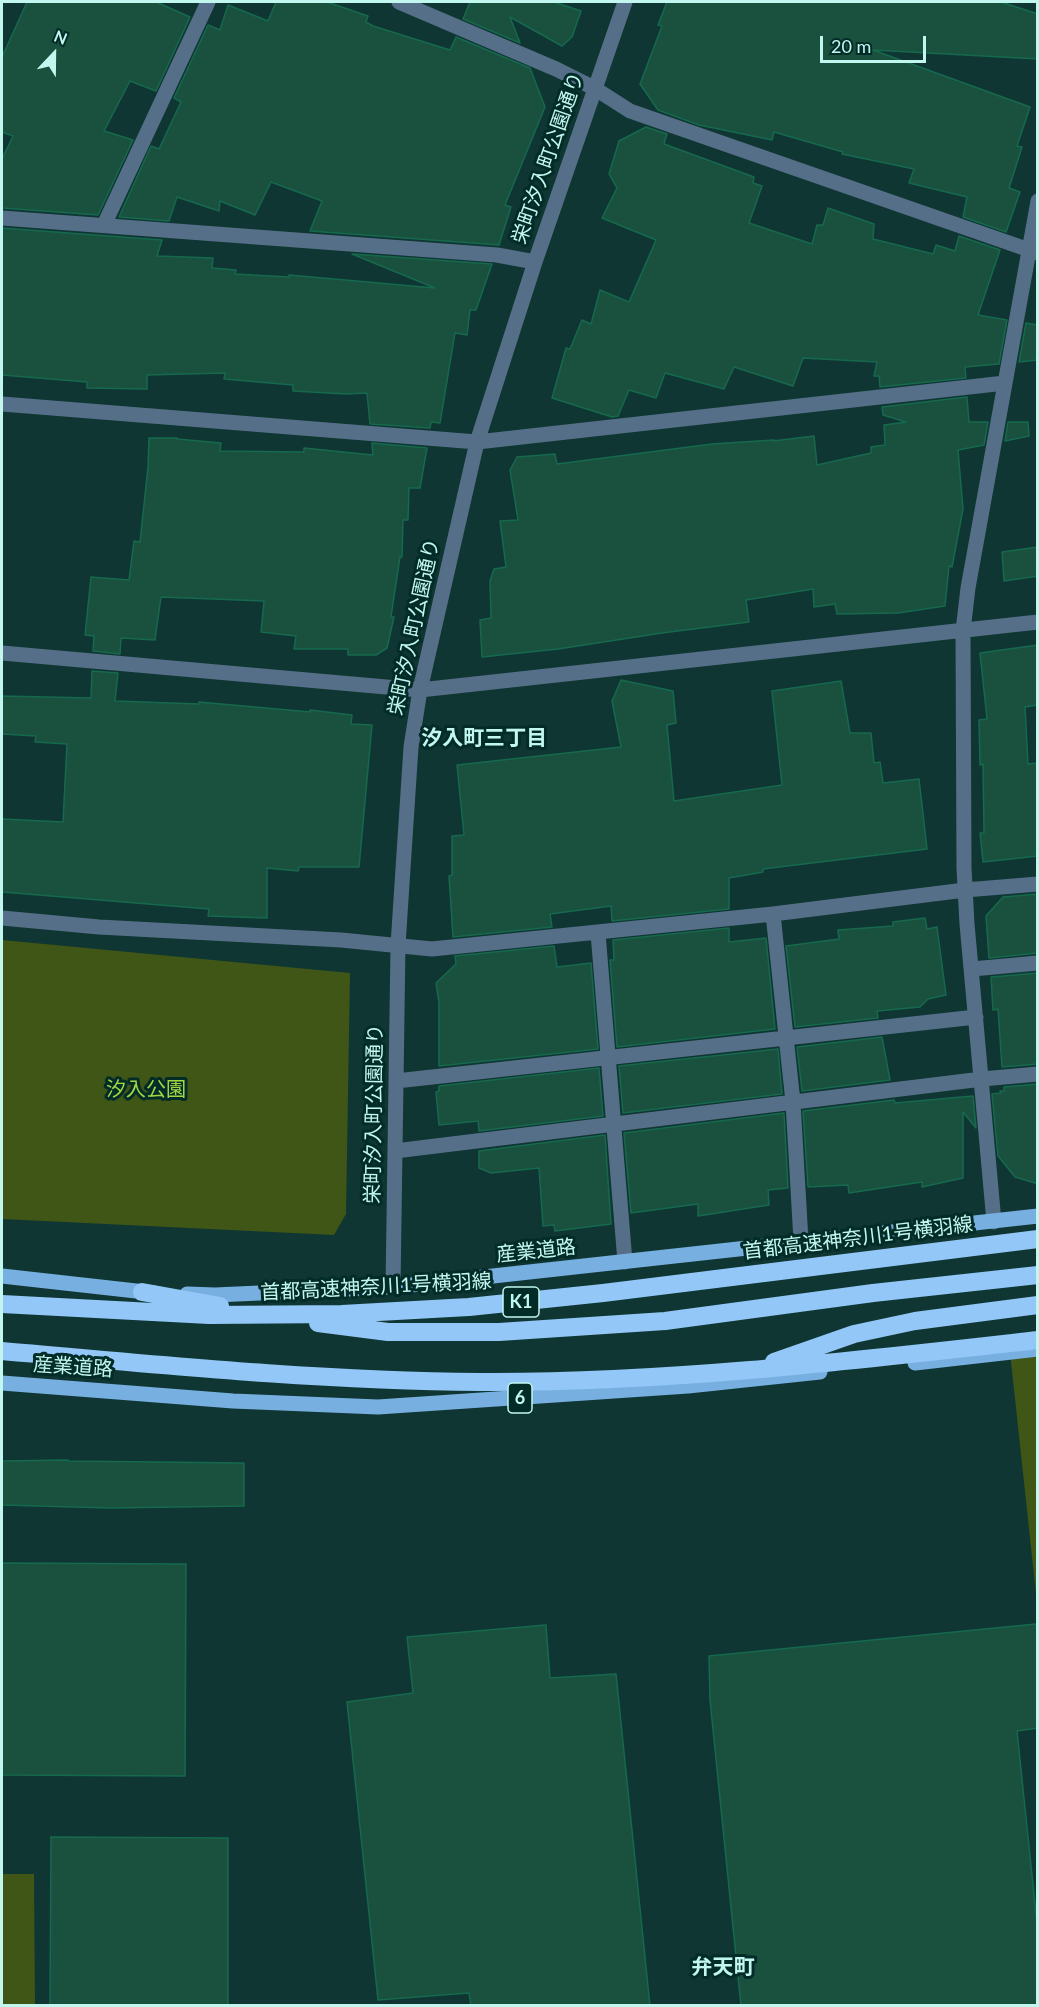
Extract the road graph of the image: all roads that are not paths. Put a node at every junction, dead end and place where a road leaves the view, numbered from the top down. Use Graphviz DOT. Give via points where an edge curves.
graph roads {
  1 [pos="208,2"];
  2 [pos="399,2"];
  3 [pos="626,2"];
  4 [pos="594,88"];
  5 [pos="1038,201"];
  6 [pos="2,218"];
  7 [pos="104,225"];
  8 [pos="1033,252"];
  9 [pos="535,262"];
  10 [pos="1005,383"];
  11 [pos="2,404"];
  12 [pos="477,442"];
  13 [pos="1038,622"];
  14 [pos="963,631"];
  15 [pos="2,653"];
  16 [pos="420,690"];
  17 [pos="1038,884"];
  18 [pos="965,890"];
  19 [pos="773,914"];
  20 [pos="2,918"];
  21 [pos="598,933"];
  22 [pos="398,945"];
  23 [pos="1038,963"];
  24 [pos="972,969"];
  25 [pos="976,1017"];
  26 [pos="786,1038"];
  27 [pos="609,1057"];
  28 [pos="1038,1074"];
  29 [pos="981,1079"];
  30 [pos="396,1081"];
  31 [pos="793,1102"];
  32 [pos="615,1124"];
  33 [pos="395,1151"];
  34 [pos="1038,1216"];
  35 [pos="994,1222"];
  36 [pos="1038,1239"];
  37 [pos="801,1241"];
  38 [pos="626,1262"];
  39 [pos="1038,1275"];
  40 [pos="2,1276"];
  41 [pos="393,1287"];
  42 [pos="142,1292"];
  43 [pos="2,1304"];
  44 [pos="1038,1305"];
  45 [pos="1038,1340"];
  46 [pos="1038,1349"];
  47 [pos="2,1351"];
  48 [pos="2,1383"];
  49 [pos="722,1383"];
  1 -- 7 [label="street"];
  2 -- 4 [label="street"];
  3 -- 4 [label="street, 栄町汐入町公園通り"];
  4 -- 8 [label="street" via="630,111"];
  4 -- 9 [label="street, 栄町汐入町公園通り"];
  5 -- 8 [label="street"];
  6 -- 7 [label="street"];
  7 -- 9 [label="street" via="497,255"];
  8 -- 10 [label="street"];
  9 -- 12 [label="street, 栄町汐入町公園通り"];
  10 -- 12 [label="street"];
  10 -- 14 [label="street"];
  11 -- 12 [label="street"];
  12 -- 16 [label="street, 栄町汐入町公園通り"];
  13 -- 14 [label="street"];
  14 -- 16 [label="street"];
  14 -- 18 [label="street"];
  15 -- 16 [label="street"];
  16 -- 22 [label="street, 栄町汐入町公園通り" via="411,747"];
  17 -- 18 [label="street"];
  18 -- 19 [label="street"];
  18 -- 24 [label="street"];
  19 -- 21 [label="street"];
  19 -- 26 [label="street"];
  20 -- 22 [label="street"];
  21 -- 22 [label="street" via="432,950"];
  21 -- 27 [label="street"];
  22 -- 30 [label="street, 栄町汐入町公園通り"];
  23 -- 24 [label="street"];
  24 -- 25 [label="street"];
  25 -- 26 [label="street"];
  25 -- 29 [label="street"];
  26 -- 27 [label="street"];
  26 -- 31 [label="street"];
  27 -- 30 [label="street"];
  27 -- 32 [label="street"];
  28 -- 29 [label="street"];
  29 -- 31 [label="street"];
  29 -- 35 [label="street"];
  30 -- 33 [label="street, 栄町汐入町公園通り"];
  31 -- 32 [label="street"];
  31 -- 37 [label="street"];
  32 -- 33 [label="street"];
  32 -- 38 [label="street"];
  33 -- 41 [label="street, 栄町汐入町公園通り"];
  34 -- 35 [label="main road, 産業道路"];
  35 -- 37 [label="main road, 産業道路"];
  36 -- 43 [label="highway, 首都高速神奈川1号横羽線 / K1" via="458,1308 209,1315"];
  37 -- 38 [label="main road, 産業道路"];
  38 -- 41 [label="main road, 産業道路"];
  39 -- 42 [label="highway" via="664,1321 499,1332 419,1333 342,1327"];
  40 -- 42 [label="main road, 産業道路"];
  41 -- 42 [label="main road, 産業道路" via="215,1295"];
  44 -- 49 [label="highway" via="915,1320 854,1335"];
  45 -- 47 [label="highway" via="750,1371 481,1382 204,1369"];
  46 -- 49 [label="main road, 産業道路 / 6"];
  48 -- 49 [label="main road, 産業道路 / 6" via="233,1401 378,1407"];
}
